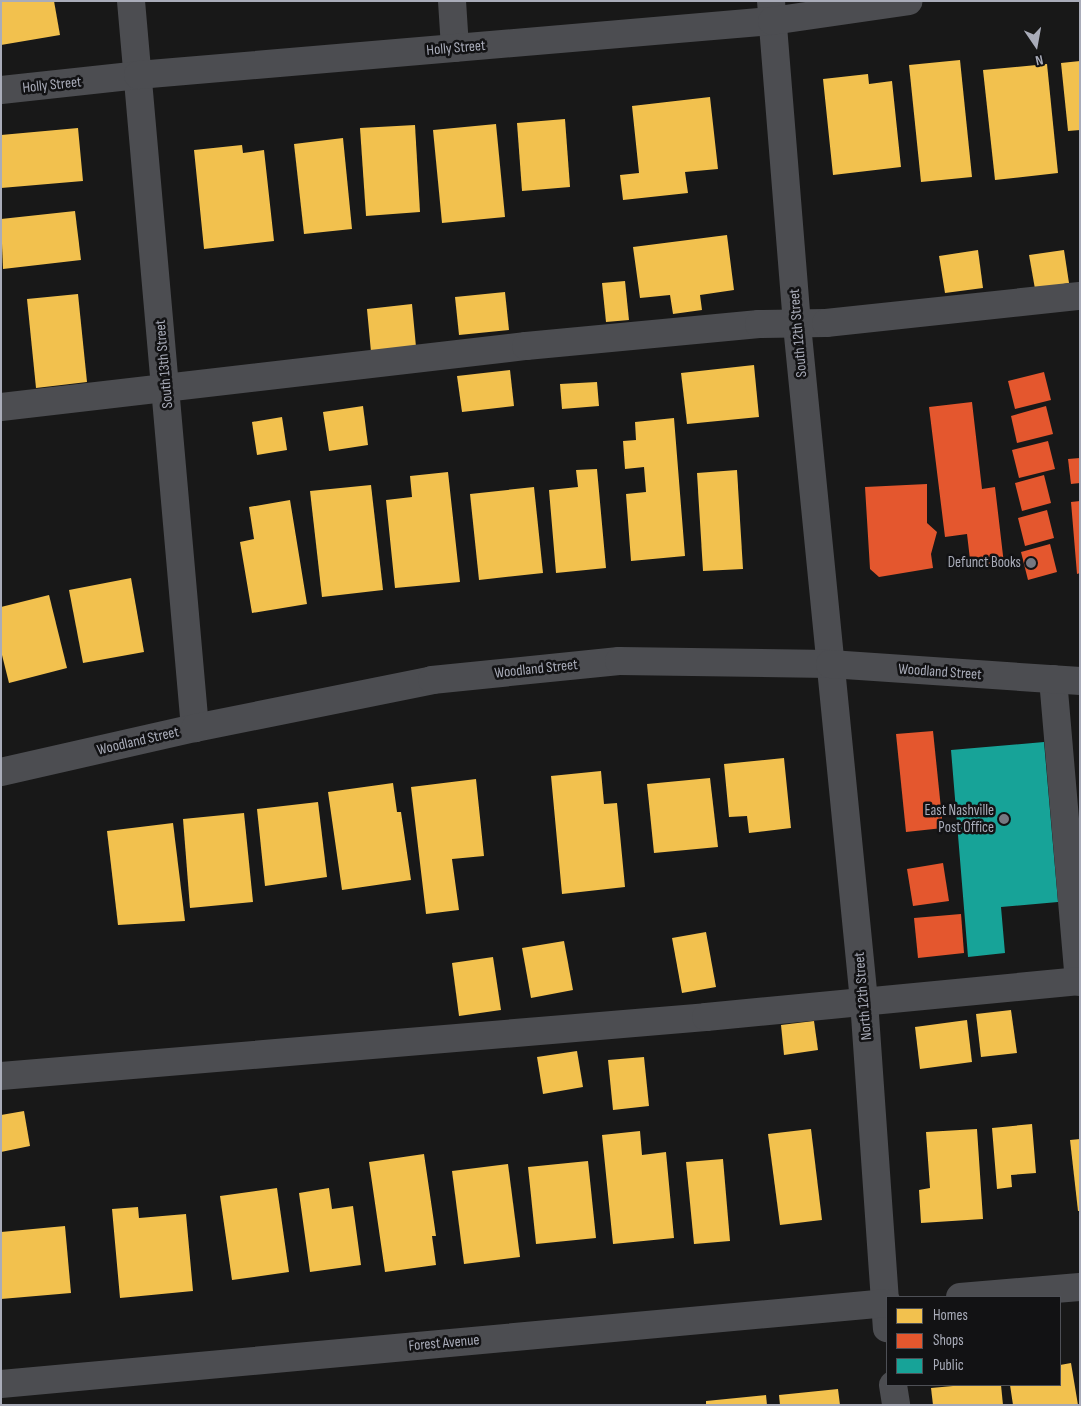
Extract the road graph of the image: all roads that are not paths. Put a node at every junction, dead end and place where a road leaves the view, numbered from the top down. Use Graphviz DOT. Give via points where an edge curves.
graph roads {
  1 [pos="131,1"];
  2 [pos="452,1"];
  3 [pos="909,1"];
  4 [pos="772,11"];
  5 [pos="455,48"];
  6 [pos="138,75"];
  7 [pos="1,90"];
  8 [pos="1080,296"];
  9 [pos="797,325"];
  10 [pos="166,389"];
  11 [pos="1,406"];
  12 [pos="830,664"];
  13 [pos="1067,680"];
  14 [pos="194,728"];
  15 [pos="1,772"];
  16 [pos="1079,981"];
  17 [pos="864,1001"];
  18 [pos="1,1076"];
  19 [pos="1080,1287"];
  20 [pos="972,1296"];
  21 [pos="886,1312"];
  22 [pos="1,1384"];
  23 [pos="893,1386"];
  24 [pos="896,1405"];
  1 -- 6 [label="street, South 13th Street"];
  2 -- 5 [label="street"];
  3 -- 4 [label="street, Holly Street"];
  4 -- 5 [label="street, Holly Street"];
  4 -- 9 [label="street, South 12th Street"];
  5 -- 6 [label="street, Holly Street"];
  6 -- 7 [label="street, Holly Street"];
  6 -- 10 [label="street, South 13th Street"];
  8 -- 9 [label="street"];
  9 -- 10 [label="street" via="759,324 536,345 266,374"];
  9 -- 12 [label="street, South 12th Street"];
  10 -- 11 [label="street"];
  10 -- 14 [label="street, South 13th Street"];
  12 -- 13 [label="street, Woodland Street"];
  12 -- 14 [label="street, Woodland Street" via="599,663 432,680"];
  12 -- 17 [label="street, North 12th Street"];
  13 -- 16 [label="street"];
  14 -- 15 [label="street, Woodland Street"];
  16 -- 17 [label="street"];
  17 -- 18 [label="street"];
  17 -- 21 [label="street, North 12th Street"];
  19 -- 20 [label="street"];
  21 -- 22 [label="street, Forest Avenue"];
  23 -- 24 [label="street"];
}
